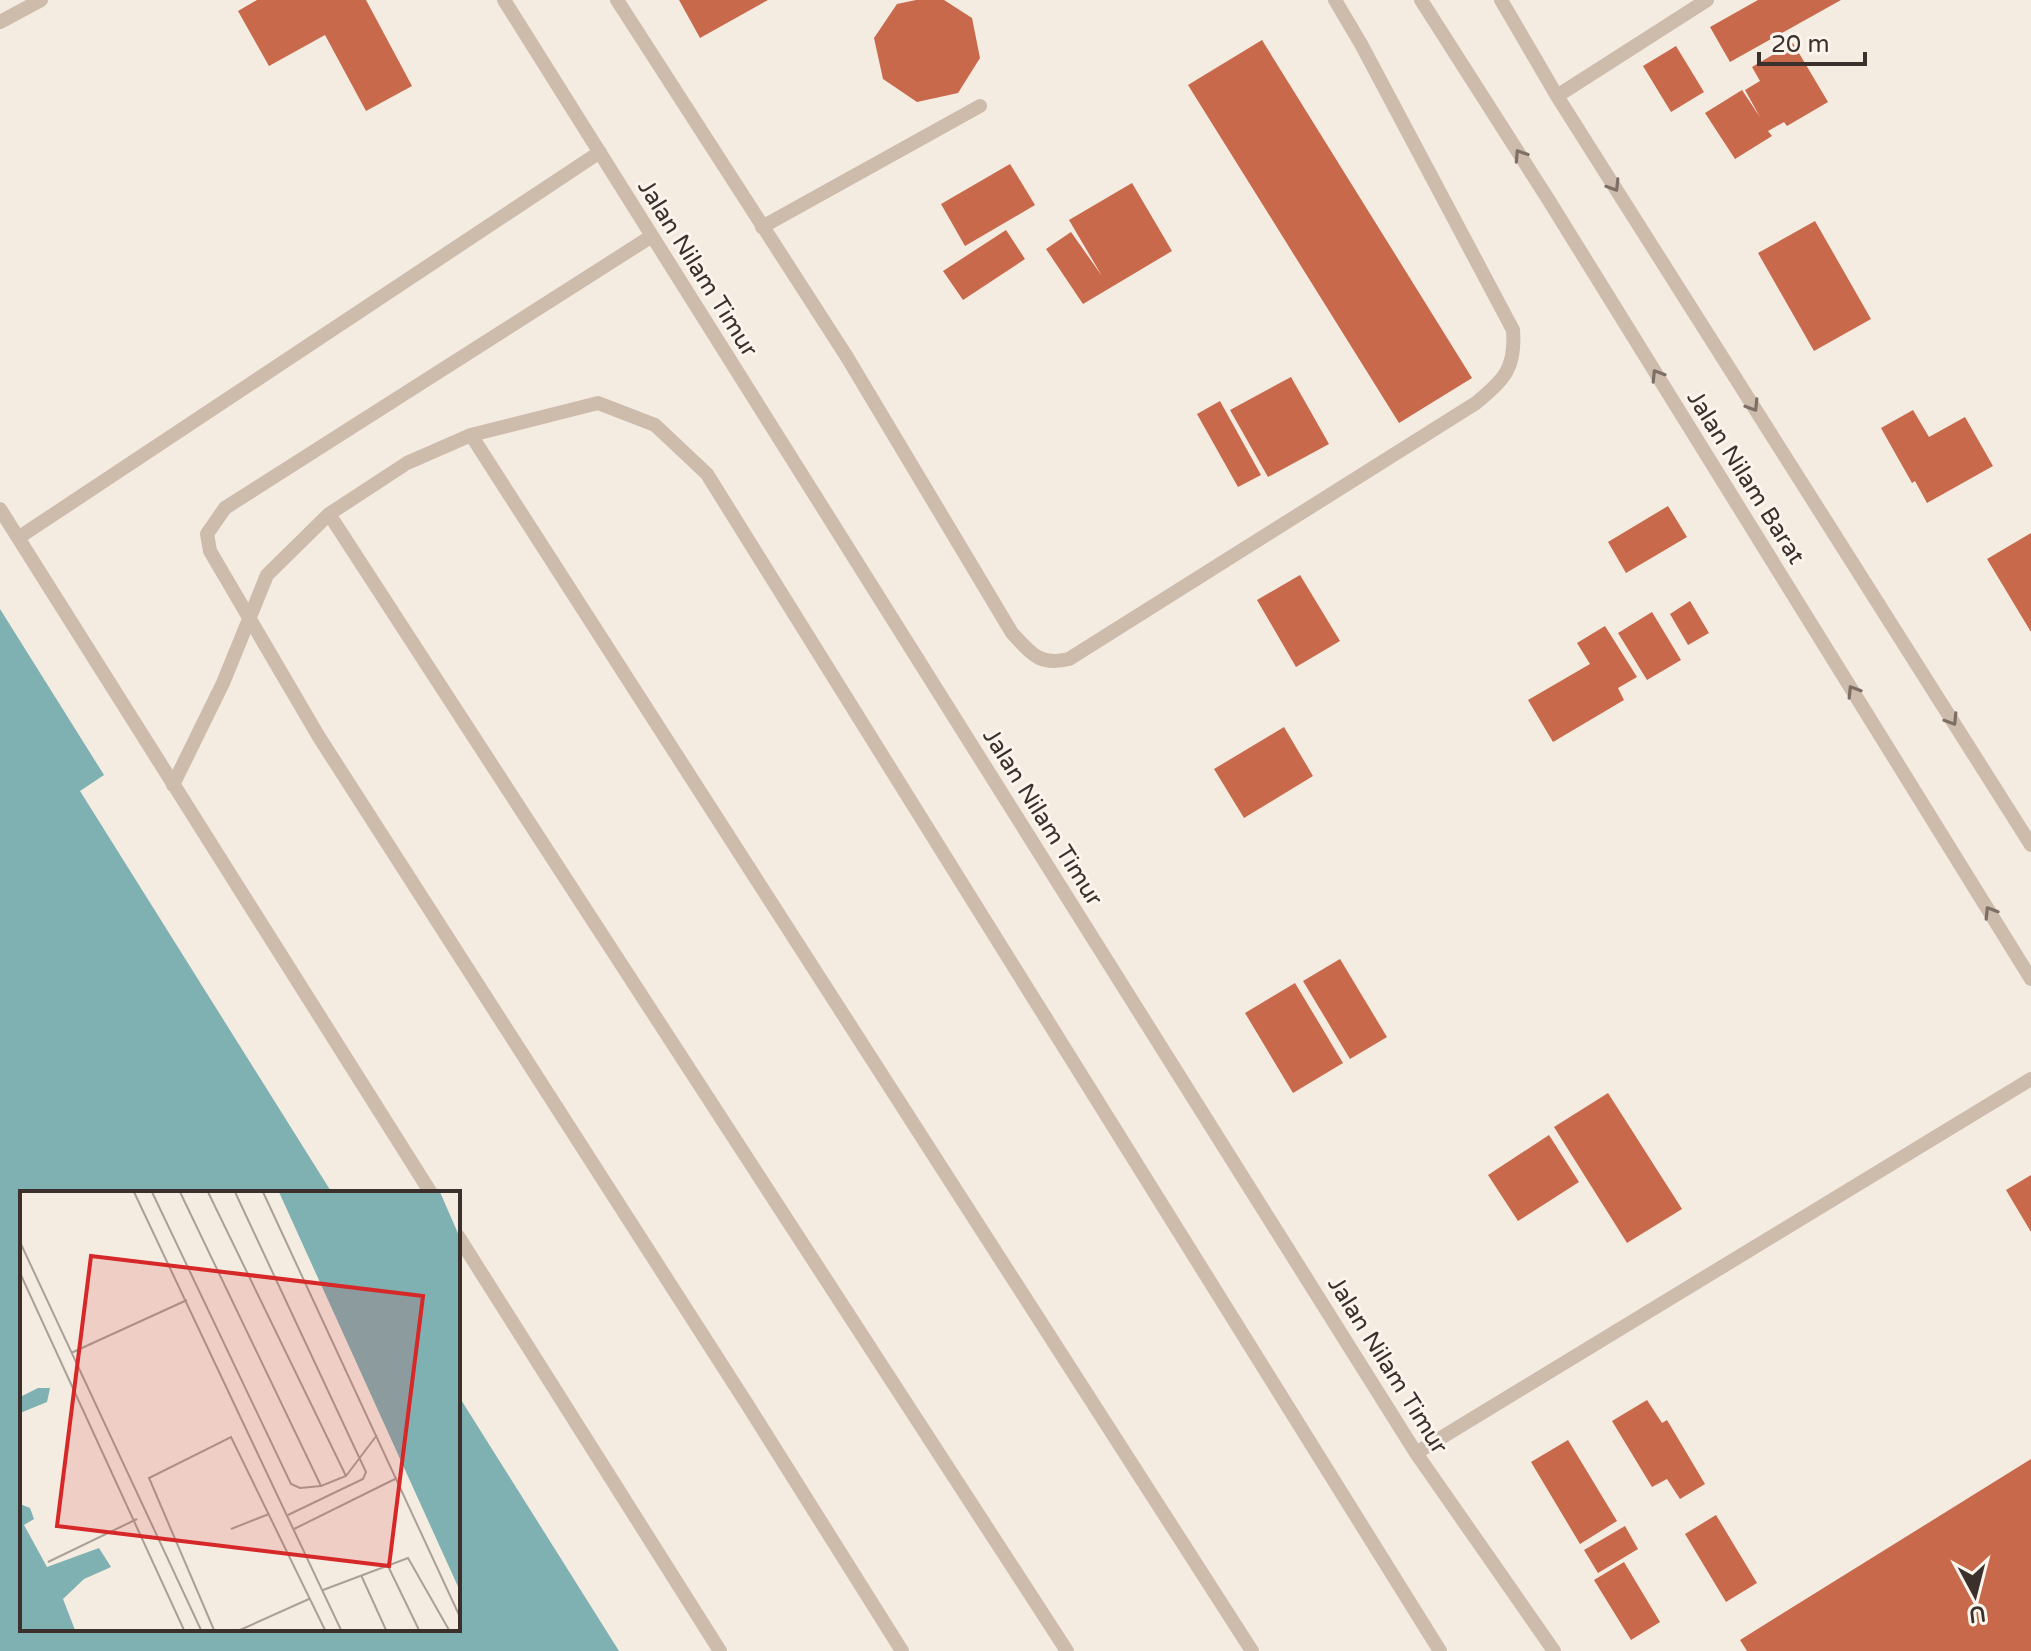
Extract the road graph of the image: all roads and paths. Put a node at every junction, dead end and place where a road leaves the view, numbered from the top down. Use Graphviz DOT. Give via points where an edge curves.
graph roads {
  1 [pos="9,0"];
  2 [pos="41,0"];
  3 [pos="504,0"];
  4 [pos="617,0"];
  5 [pos="1335,0"];
  6 [pos="1421,0"];
  7 [pos="1501,0"];
  8 [pos="1707,0"];
  9 [pos="17,13"];
  10 [pos="0,22"];
  11 [pos="1557,96"];
  12 [pos="980,106"];
  13 [pos="600,152"];
  14 [pos="762,227"];
  15 [pos="652,236"];
  16 [pos="471,435"];
  17 [pos="0,509"];
  18 [pos="329,514"];
  19 [pos="18,538"];
  20 [pos="249,621"];
  21 [pos="173,785"];
  22 [pos="2031,845"];
  23 [pos="2031,979"];
  24 [pos="2031,1079"];
  25 [pos="430,1191"];
  26 [pos="460,1239"];
  27 [pos="1416,1453"];
  28 [pos="720,1651"];
  29 [pos="902,1651"];
  30 [pos="1067,1651"];
  31 [pos="1252,1651"];
  32 [pos="1440,1651"];
  33 [pos="1554,1651"];
  1 -- 9 [label="lane"];
  2 -- 9 [label="lane"];
  3 -- 13 [label="lane, Jalan Nilam Timur"];
  4 -- 14 [label="lane"];
  5 -- 14 [label="lane" via="1513,330 1515,354 1504,379 1476,403 1069,659 1051,663 1033,655 1012,633 847,357"];
  23 -- 6 [label="lane, Jalan Nilam Barat, one-way"];
  7 -- 11 [label="lane, Jalan Nilam Barat"];
  8 -- 11 [label="lane"];
  9 -- 10 [label="lane"];
  11 -- 22 [label="lane, Jalan Nilam Barat, one-way"];
  12 -- 14 [label="lane"];
  13 -- 15 [label="lane, Jalan Nilam Timur"];
  13 -- 19 [label="lane"];
  15 -- 20 [label="lane" via="225,508 207,534 210,551"];
  15 -- 27 [label="lane, Jalan Nilam Timur"];
  16 -- 18 [label="lane" via="407,463"];
  16 -- 31 [label="lane"];
  16 -- 32 [label="lane" via="598,403 655,425 707,474"];
  17 -- 19 [label="lane"];
  18 -- 20 [label="lane" via="267,575"];
  18 -- 30 [label="lane"];
  19 -- 21 [label="lane"];
  20 -- 21 [label="lane"];
  20 -- 29 [label="lane"];
  21 -- 25 [label="lane"];
  24 -- 27 [label="lane"];
  26 -- 28 [label="lane"];
  27 -- 33 [label="lane, Jalan Nilam Timur"];
}
